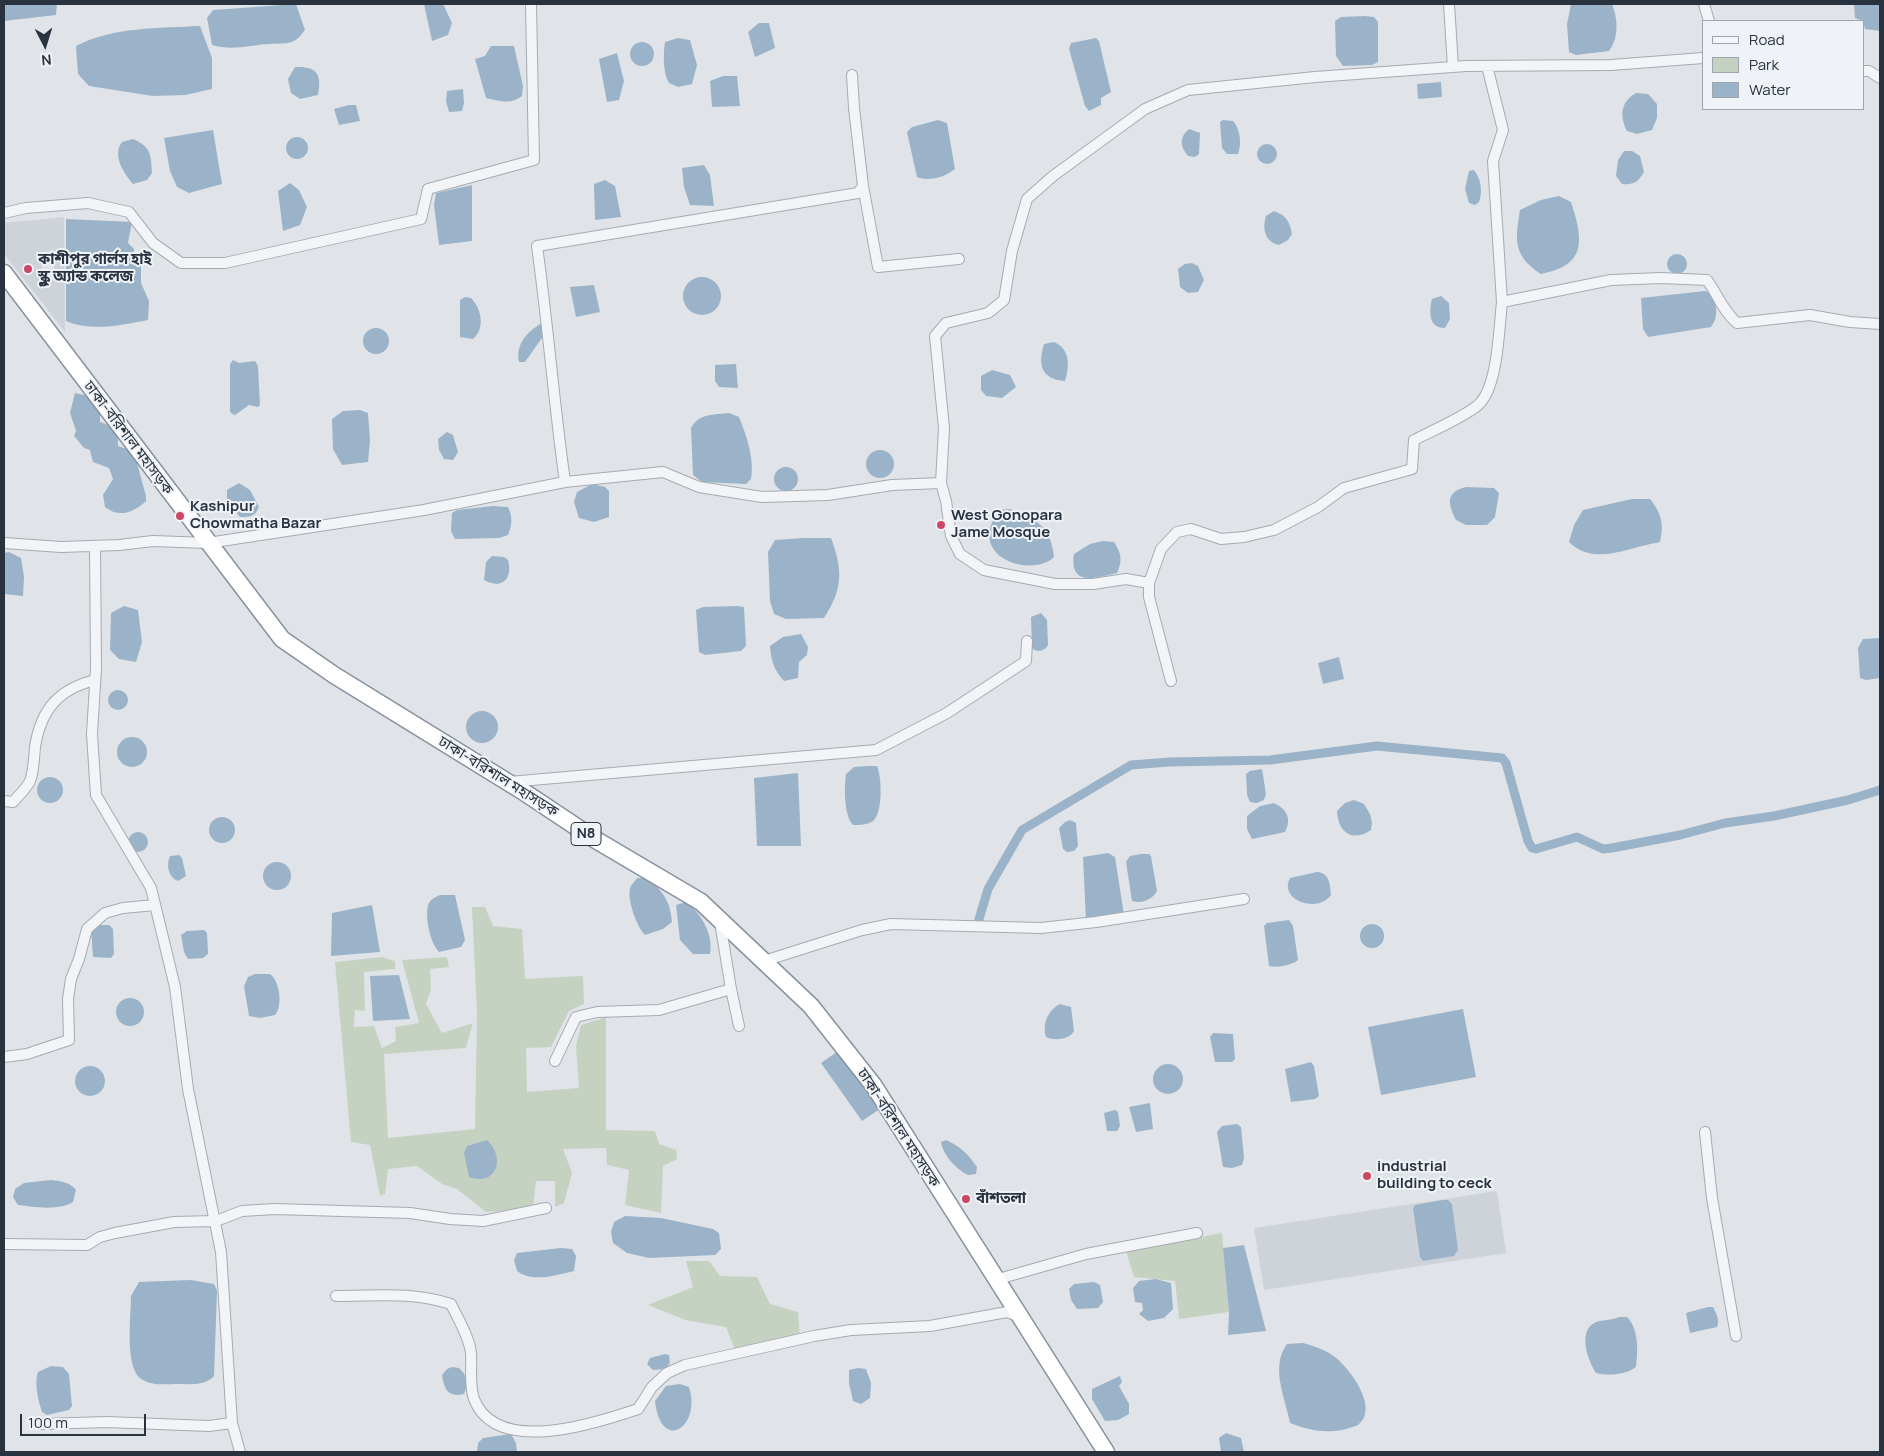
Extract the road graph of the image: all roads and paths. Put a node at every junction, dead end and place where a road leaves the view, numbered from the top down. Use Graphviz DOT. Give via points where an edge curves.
graph roads {
  1 [pos="531,4"];
  2 [pos="1449,4"];
  3 [pos="1704,4"];
  4 [pos="1709,20"];
  5 [pos="1702,58"];
  6 [pos="1487,66"];
  7 [pos="1453,67"];
  8 [pos="1864,70"];
  9 [pos="852,75"];
  10 [pos="1880,78"];
  11 [pos="863,186"];
  12 [pos="4,213"];
  13 [pos="959,259"];
  14 [pos="4,274"];
  15 [pos="1502,302"];
  16 [pos="1880,324"];
  17 [pos="565,482"];
  18 [pos="941,483"];
  19 [pos="4,543"];
  20 [pos="208,544"];
  21 [pos="95,546"];
  22 [pos="1149,583"];
  23 [pos="1027,641"];
  24 [pos="95,680"];
  25 [pos="1171,681"];
  26 [pos="506,783"];
  27 [pos="4,801"];
  28 [pos="1244,900"];
  29 [pos="155,905"];
  30 [pos="717,917"];
  31 [pos="764,961"];
  32 [pos="731,989"];
  33 [pos="739,1026"];
  34 [pos="4,1057"];
  35 [pos="555,1061"];
  36 [pos="1705,1132"];
  37 [pos="546,1208"];
  38 [pos="216,1221"];
  39 [pos="1197,1233"];
  40 [pos="4,1244"];
  41 [pos="996,1280"];
  42 [pos="336,1296"];
  43 [pos="1018,1316"];
  44 [pos="1736,1336"];
  45 [pos="232,1423"];
  46 [pos="42,1424"];
  47 [pos="240,1452"];
  48 [pos="1106,1452"];
  1 -- 12 [label="street" via="534,160 428,189 421,219 225,263 181,263 153,243 129,212 88,203"];
  2 -- 7 [label="street"];
  3 -- 4 [label="street"];
  5 -- 6 [label="street" via="1612,65"];
  6 -- 7 [label="street"];
  6 -- 15 [label="street" via="1503,130 1493,161"];
  7 -- 18 [label="street" via="1188,90 1145,110 1053,176 1026,199 1012,251 1004,300 988,314 946,323 935,336 944,428"];
  8 -- 10 [label="street"];
  9 -- 11 [label="street"];
  11 -- 13 [label="street" via="878,267"];
  11 -- 17 [label="street" via="858,193 537,246"];
  14 -- 20 [label="highway, ঢাকা-বরিশাল মহাসড়ক / N8"];
  15 -- 16 [label="street" via="1611,280 1707,280 1726,314 1737,322 1810,315"];
  15 -- 22 [label="street" via="1488,392 1479,405 1414,440 1412,469 1344,488 1318,507 1274,530 1221,539 1183,529 1161,549"];
  17 -- 18 [label="street" via="662,472 699,487 762,497 828,495 892,485"];
  17 -- 20 [label="street" via="424,510"];
  18 -- 22 [label="street" via="951,536 960,554 984,570 1055,584 1126,580"];
  19 -- 21 [label="street"];
  20 -- 21 [label="street" via="153,541"];
  20 -- 26 [label="highway, ঢাকা-বরিশাল মহাসড়ক / N8" via="282,639"];
  21 -- 24 [label="street"];
  22 -- 25 [label="street" via="1149,596"];
  23 -- 26 [label="street" via="1026,661 947,713 876,750"];
  24 -- 27 [label="street" via="61,693 49,709 37,738 30,782 12,802"];
  24 -- 29 [label="street" via="92,734 96,795 151,888"];
  26 -- 30 [label="highway, ঢাকা-বরিশাল মহাসড়ক / N8" via="701,902"];
  28 -- 31 [label="street" via="1041,928 891,924"];
  29 -- 34 [label="street" via="105,913 86,929 68,999 70,1040 27,1054"];
  29 -- 38 [label="street" via="175,987 188,1089"];
  30 -- 31 [label="highway, ঢাকা-বরিশাল মহাসড়ক / N8"];
  30 -- 32 [label="street" via="720,919"];
  31 -- 41 [label="highway, ঢাকা-বরিশাল মহাসড়ক / N8" via="810,1006 874,1086"];
  32 -- 33 [label="street"];
  32 -- 35 [label="street" via="659,1010 597,1012 576,1017"];
  36 -- 44 [label="street" via="1712,1198"];
  37 -- 38 [label="street" via="483,1222 410,1213 275,1209 242,1210"];
  38 -- 40 [label="street" via="174,1222 115,1233 87,1245"];
  38 -- 45 [label="street" via="221,1252"];
  39 -- 41 [label="street" via="1086,1254"];
  41 -- 43 [label="highway, ঢাকা-বরিশাল মহাসড়ক / N8"];
  42 -- 43 [label="street" via="401,1294 427,1296 451,1304 470,1352 471,1388 482,1416 510,1432 522,1434 585,1426 638,1409 652,1387 667,1373 733,1353 851,1330 930,1326 1007,1312"];
  43 -- 48 [label="highway, ঢাকা-বরিশাল মহাসড়ক / N8"];
  45 -- 46 [label="street" via="209,1426 107,1422"];
  45 -- 47 [label="street"];
}
